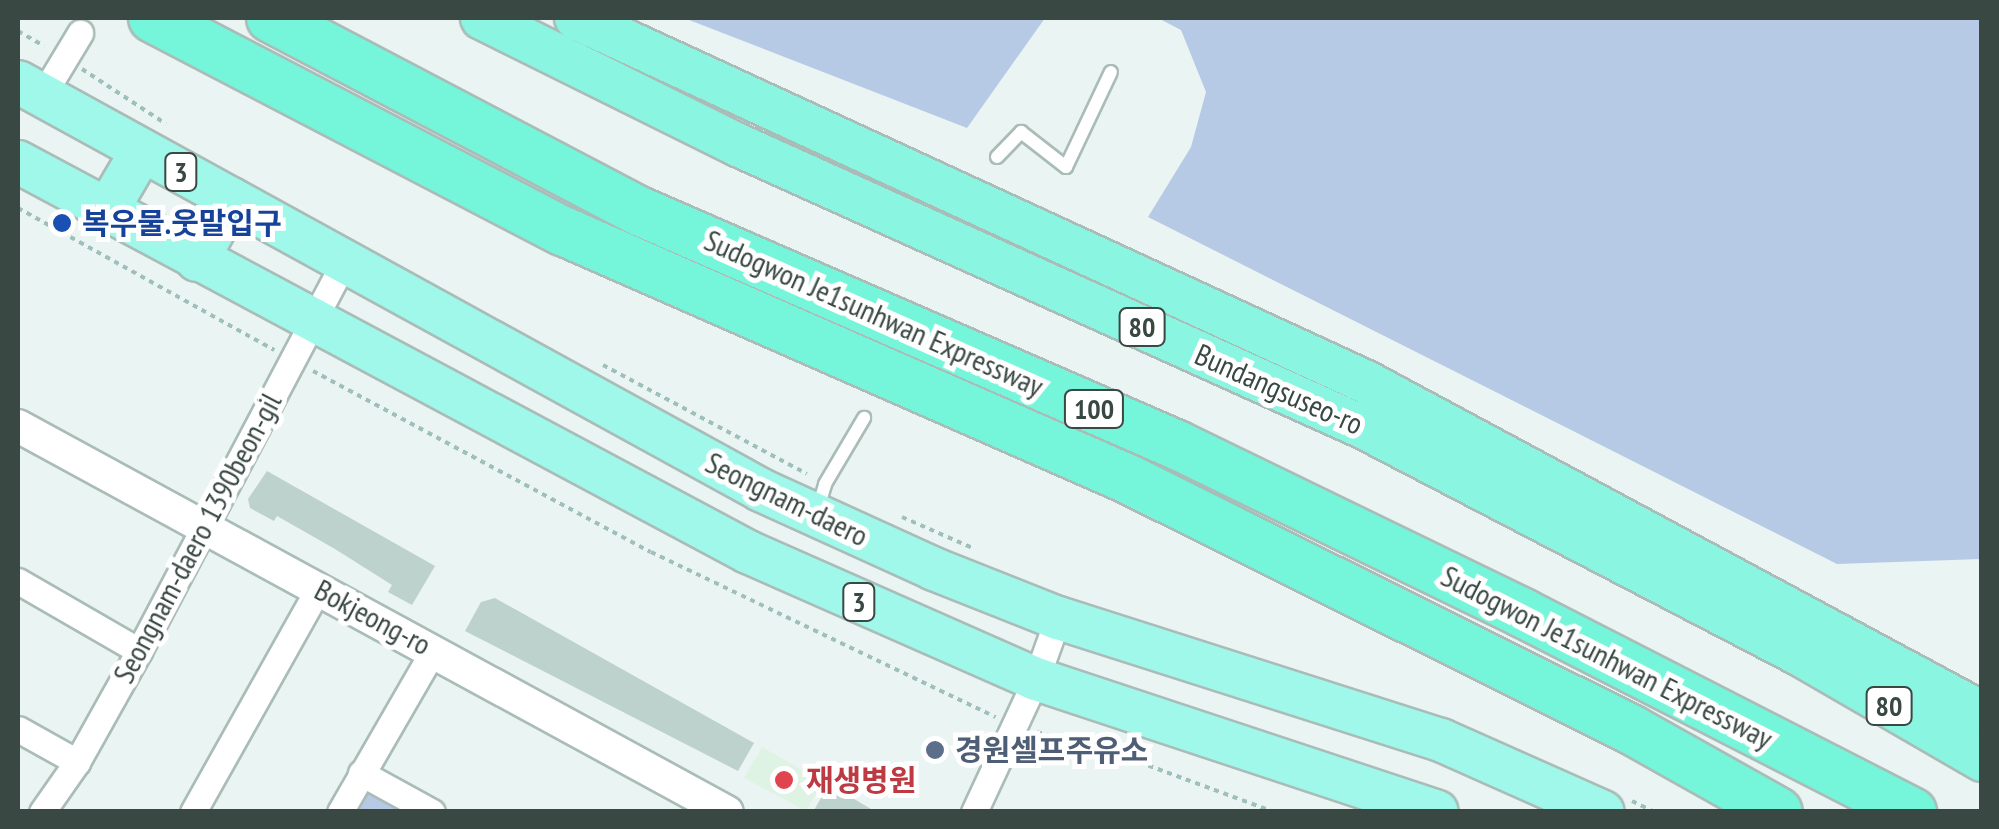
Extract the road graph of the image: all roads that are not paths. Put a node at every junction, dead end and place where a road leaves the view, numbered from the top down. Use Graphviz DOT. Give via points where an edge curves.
graph roads {
  1 [pos="152,18"];
  2 [pos="272,18"];
  3 [pos="482,18"];
  4 [pos="576,18"];
  5 [pos="80,33"];
  6 [pos="1112,72"];
  7 [pos="30,89"];
  8 [pos="161,142"];
  9 [pos="997,157"];
  10 [pos="18,162"];
  11 [pos="231,199"];
  12 [pos="106,212"];
  13 [pos="197,260"];
  14 [pos="345,261"];
  15 [pos="312,321"];
  16 [pos="864,418"];
  17 [pos="18,426"];
  18 [pos="821,499"];
  19 [pos="202,528"];
  20 [pos="18,581"];
  21 [pos="318,588"];
  22 [pos="1058,618"];
  23 [pos="1804,635"];
  24 [pos="434,649"];
  25 [pos="139,651"];
  26 [pos="1036,678"];
  27 [pos="1982,713"];
  28 [pos="18,729"];
  29 [pos="1982,760"];
  30 [pos="76,762"];
  31 [pos="361,772"];
  32 [pos="1613,804"];
  33 [pos="42,812"];
  34 [pos="193,812"];
  35 [pos="340,812"];
  36 [pos="432,812"];
  37 [pos="726,812"];
  38 [pos="974,812"];
  39 [pos="1436,812"];
  40 [pos="1778,812"];
  41 [pos="1912,812"];
  1 -- 40 [label="highway, Sudogwon Je1sunhwan Expressway / 100" via="563,230 1146,488 1632,730"];
  2 -- 41 [label="highway, Sudogwon Je1sunhwan Expressway / 100" via="639,210 1177,445"];
  3 -- 23 [label="highway, Bundangsuseo-ro / 80" via="756,153"];
  4 -- 23 [label="highway, Bundangsuseo-ro / 80" via="1366,382"];
  5 -- 7 [label="street" via="66,58"];
  6 -- 9 [label="lane" via="1066,167 1021,132"];
  7 -- 8 [label="main road, Seongnam-daero / 3"];
  8 -- 11 [label="main road, Seongnam-daero / 3"];
  8 -- 12 [label="main road"];
  10 -- 12 [label="main road, Seongnam-daero / 3"];
  11 -- 13 [label="main road"];
  11 -- 14 [label="main road, Seongnam-daero / 3"];
  12 -- 13 [label="main road, Seongnam-daero / 3"];
  13 -- 15 [label="main road, Seongnam-daero / 3"];
  14 -- 15 [label="street, Seongnam-daero 1390beon-gil"];
  14 -- 18 [label="main road, Seongnam-daero / 3" via="760,490"];
  15 -- 19 [label="street, Seongnam-daero 1390beon-gil"];
  15 -- 26 [label="main road, Seongnam-daero / 3" via="748,552"];
  16 -- 18 [label="lane"];
  17 -- 19 [label="street, Bokjeong-ro"];
  18 -- 22 [label="main road, Seongnam-daero / 3" via="934,569"];
  19 -- 21 [label="street, Bokjeong-ro"];
  19 -- 25 [label="street, Seongnam-daero 1390beon-gil"];
  20 -- 25 [label="street"];
  21 -- 24 [label="street, Bokjeong-ro"];
  21 -- 34 [label="street"];
  22 -- 26 [label="street"];
  22 -- 32 [label="main road, Seongnam-daero / 3" via="1441,740"];
  23 -- 27 [label="highway, 80"];
  23 -- 29 [label="highway, 80"];
  24 -- 31 [label="street"];
  24 -- 37 [label="street, Bokjeong-ro"];
  25 -- 30 [label="street, Seongnam-daero 1390beon-gil"];
  26 -- 38 [label="street"];
  26 -- 39 [label="main road, Seongnam-daero / 3"];
  28 -- 30 [label="street"];
  30 -- 33 [label="street, Seongnam-daero 1390beon-gil"];
  31 -- 35 [label="street"];
  31 -- 36 [label="street"];
}
